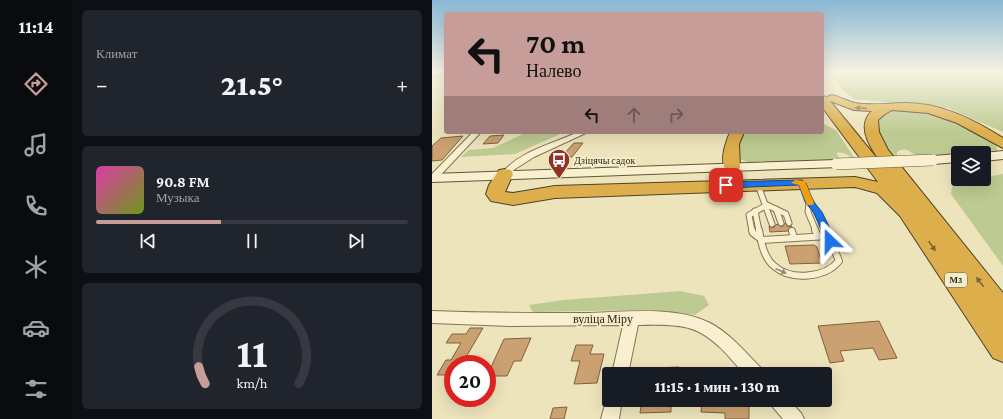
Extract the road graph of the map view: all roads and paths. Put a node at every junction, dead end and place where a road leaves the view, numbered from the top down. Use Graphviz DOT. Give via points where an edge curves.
graph roads {
  1 [pos="825,100"];
  2 [pos="892,107"];
  3 [pos="475,134"];
  4 [pos="580,134"];
  5 [pos="736,134"];
  6 [pos="1003,144"];
  7 [pos="1003,156"];
  8 [pos="877,157"];
  9 [pos="991,157"];
  10 [pos="951,159"];
  11 [pos="732,167"];
  12 [pos="505,174"];
  13 [pos="433,178"];
  14 [pos="855,182"];
  15 [pos="802,183"];
  16 [pos="758,184"];
  17 [pos="809,202"];
  18 [pos="767,205"];
  19 [pos="776,209"];
  20 [pos="910,214"];
  21 [pos="781,223"];
  22 [pos="789,223"];
  23 [pos="772,224"];
  24 [pos="792,231"];
  25 [pos="774,232"];
  26 [pos="783,232"];
  27 [pos="818,236"];
  28 [pos="828,236"];
  29 [pos="785,238"];
  30 [pos="794,238"];
  31 [pos="776,239"];
  32 [pos="762,240"];
  33 [pos="1003,313"];
  34 [pos="432,317"];
  35 [pos="632,318"];
  36 [pos="1003,348"];
  37 [pos="622,367"];
  38 [pos="748,367"];
  39 [pos="613,407"];
  40 [pos="784,407"];
  41 [pos="610,419"];
  42 [pos="795,419"];
  2 -- 1 [label="highway, one-way" via="855,108"];
  1 -- 8 [label="highway, М3"];
  2 -- 6 [label="highway" via="925,108 952,115"];
  2 -- 8 [label="highway" via="878,112 871,120"];
  3 -- 13 [label="street"];
  4 -- 12 [label="street" via="511,167"];
  5 -- 11 [label="highway" via="732,144"];
  7 -- 9 [label="main road"];
  8 -- 14 [label="highway" via="869,176"];
  8 -- 20 [label="highway, М3"];
  33 -- 8 [label="highway, М3, one-way"];
  10 -- 11 [label="main road, bridge"];
  11 -- 12 [label="main road"];
  12 -- 13 [label="main road"];
  12 -- 16 [label="highway" via="495,194 507,199 555,192"];
  14 -- 15 [label="highway"];
  14 -- 20 [label="highway" via="883,189"];
  15 -- 16 [label="highway"];
  15 -- 17 [label="lane"];
  16 -- 18 [label="lane"];
  17 -- 27 [label="lane" via="808,212"];
  17 -- 28 [label="lane" via="818,212"];
  18 -- 19 [label="lane"];
  18 -- 23 [label="lane"];
  18 -- 32 [label="lane" via="755,210"];
  19 -- 21 [label="lane"];
  19 -- 22 [label="lane" via="786,214"];
  20 -- 36 [label="highway, М3, one-way"];
  24 -- 30 [label="lane"];
  25 -- 31 [label="lane"];
  26 -- 29 [label="lane"];
  27 -- 28 [label="lane"];
  27 -- 30 [label="lane"];
  32 -- 28 [label="lane, one-way" via="766,258 776,269 786,274 824,274 834,269 839,261"];
  29 -- 30 [label="lane"];
  29 -- 31 [label="lane"];
  31 -- 32 [label="lane"];
  34 -- 35 [label="street, вуліца Міру" via="497,320"];
  35 -- 37 [label="street"];
  35 -- 38 [label="street, вуліца Міру" via="680,321 703,326 722,340"];
  39 -- 41 [label="street"];
  40 -- 42 [label="street"];
}
